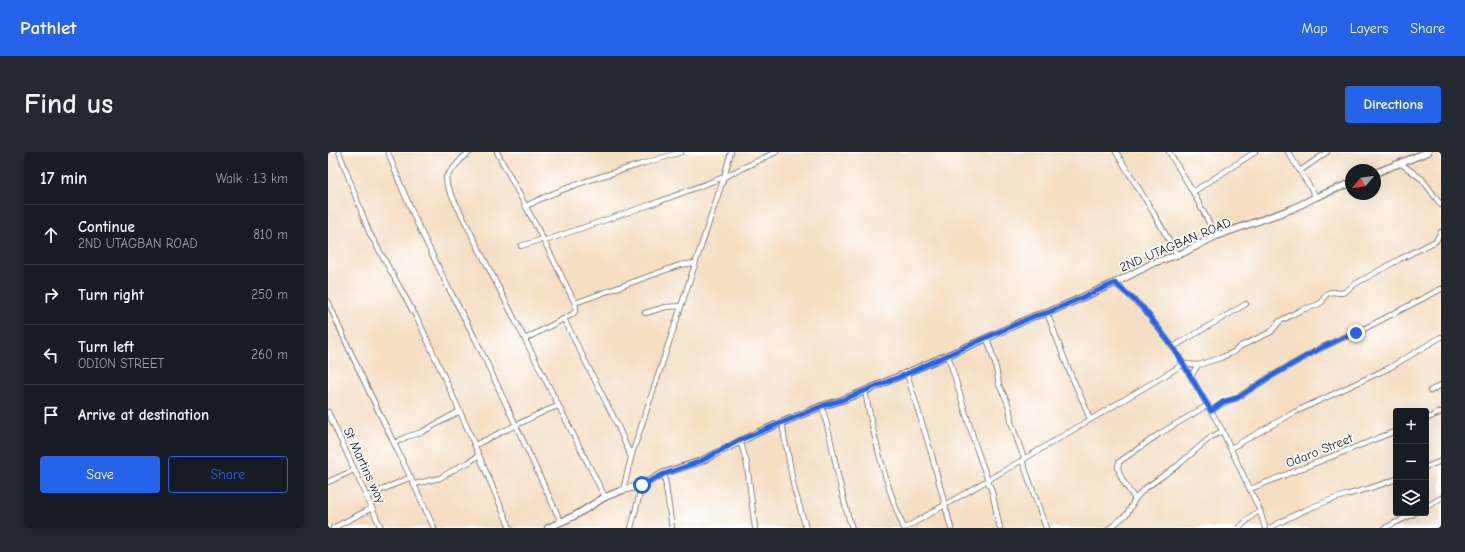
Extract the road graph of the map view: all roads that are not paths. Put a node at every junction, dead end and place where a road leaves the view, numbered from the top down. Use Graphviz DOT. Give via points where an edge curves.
graph roads {
  1 [pos="338,152"];
  2 [pos="388,152"];
  3 [pos="470,152"];
  4 [pos="497,152"];
  5 [pos="681,152"];
  6 [pos="731,152"];
  7 [pos="776,152"];
  8 [pos="1116,152"];
  9 [pos="1255,152"];
  10 [pos="1288,152"];
  11 [pos="1327,152"];
  12 [pos="1428,152"];
  13 [pos="1171,153"];
  14 [pos="1400,164"];
  15 [pos="1300,171"];
  16 [pos="1381,171"];
  17 [pos="724,177"];
  18 [pos="1345,185"];
  19 [pos="1194,192"];
  20 [pos="1316,197"];
  21 [pos="1441,205"];
  22 [pos="526,206"];
  23 [pos="1441,232"];
  24 [pos="1216,236"];
  25 [pos="544,240"];
  26 [pos="521,246"];
  27 [pos="1176,255"];
  28 [pos="695,263"];
  29 [pos="1115,283"];
  30 [pos="1441,289"];
  31 [pos="328,301"];
  32 [pos="575,303"];
  33 [pos="1246,304"];
  34 [pos="681,306"];
  35 [pos="645,313"];
  36 [pos="1047,313"];
  37 [pos="564,319"];
  38 [pos="1441,337"];
  39 [pos="987,338"];
  40 [pos="525,339"];
  41 [pos="1173,347"];
  42 [pos="948,355"];
  43 [pos="1184,364"];
  44 [pos="1198,365"];
  45 [pos="906,374"];
  46 [pos="1191,376"];
  47 [pos="1441,385"];
  48 [pos="1430,390"];
  49 [pos="865,391"];
  50 [pos="1208,405"];
  51 [pos="558,406"];
  52 [pos="822,406"];
  53 [pos="460,411"];
  54 [pos="1211,411"];
  55 [pos="328,412"];
  56 [pos="1441,412"];
  57 [pos="1429,418"];
  58 [pos="1090,420"];
  59 [pos="782,422"];
  60 [pos="516,425"];
  61 [pos="1222,431"];
  62 [pos="1393,432"];
  63 [pos="740,440"];
  64 [pos="395,443"];
  65 [pos="475,446"];
  66 [pos="1230,448"];
  67 [pos="479,455"];
  68 [pos="631,458"];
  69 [pos="1024,460"];
  70 [pos="1441,461"];
  71 [pos="1429,466"];
  72 [pos="354,470"];
  73 [pos="664,474"];
  74 [pos="412,477"];
  75 [pos="987,480"];
  76 [pos="1394,480"];
  77 [pos="328,482"];
  78 [pos="415,484"];
  79 [pos="642,485"];
  80 [pos="1250,489"];
  81 [pos="623,490"];
  82 [pos="366,497"];
  83 [pos="605,497"];
  84 [pos="1441,498"];
  85 [pos="1135,499"];
  86 [pos="945,504"];
  87 [pos="1429,505"];
  88 [pos="372,508"];
  89 [pos="1260,511"];
  90 [pos="1409,516"];
  91 [pos="561,522"];
  92 [pos="333,528"];
  93 [pos="380,528"];
  94 [pos="434,528"];
  95 [pos="510,528"];
  96 [pos="548,528"];
  97 [pos="631,528"];
  98 [pos="672,528"];
  99 [pos="755,528"];
  100 [pos="806,528"];
  101 [pos="852,528"];
  102 [pos="905,528"];
  103 [pos="951,528"];
  104 [pos="1000,528"];
  105 [pos="1046,528"];
  106 [pos="1110,528"];
  107 [pos="1239,528"];
  108 [pos="1265,528"];
  109 [pos="1270,528"];
  110 [pos="1385,528"];
  1 -- 53 [label="street" via="369,232 420,324"];
  2 -- 60 [label="street" via="417,223 478,342"];
  3 -- 40 [label="street" via="446,177 447,186"];
  4 -- 22 [label="street"];
  5 -- 22 [label="street" via="569,186"];
  6 -- 17 [label="street"];
  7 -- 17 [label="street"];
  8 -- 27 [label="street"];
  9 -- 19 [label="street"];
  10 -- 15 [label="street"];
  11 -- 15 [label="street"];
  12 -- 14 [label="street"];
  13 -- 19 [label="street"];
  14 -- 16 [label="street"];
  14 -- 21 [label="street" via="1422,179"];
  15 -- 20 [label="street"];
  17 -- 25 [label="street"];
  17 -- 28 [label="street"];
  18 -- 20 [label="street, 2ND UTAGBAN ROAD"];
  19 -- 24 [label="street"];
  20 -- 24 [label="street, 2ND UTAGBAN ROAD" via="1292,209"];
  22 -- 25 [label="street"];
  23 -- 44 [label="street" via="1436,241 1355,284 1345,292 1328,293 1322,302 1280,321 1271,332 1227,355"];
  24 -- 27 [label="street, 2ND UTAGBAN ROAD"];
  25 -- 26 [label="street"];
  25 -- 32 [label="street"];
  27 -- 29 [label="street, 2ND UTAGBAN ROAD" via="1153,263"];
  28 -- 32 [label="street" via="680,264"];
  28 -- 34 [label="street"];
  29 -- 36 [label="street, 2ND UTAGBAN ROAD"];
  29 -- 41 [label="street" via="1143,308"];
  30 -- 54 [label="street" via="1319,349"];
  31 -- 64 [label="street"];
  32 -- 37 [label="street" via="576,310"];
  33 -- 41 [label="street"];
  34 -- 35 [label="street"];
  34 -- 68 [label="street"];
  36 -- 39 [label="street, 2ND UTAGBAN ROAD" via="1034,316"];
  36 -- 58 [label="street"];
  37 -- 40 [label="street"];
  37 -- 68 [label="street" via="617,424"];
  38 -- 66 [label="street" via="1389,368 1295,412"];
  39 -- 42 [label="street, 2ND UTAGBAN ROAD"];
  39 -- 69 [label="street" via="999,385 1007,401"];
  40 -- 83 [label="street"];
  41 -- 43 [label="street"];
  42 -- 45 [label="street, 2ND UTAGBAN ROAD"];
  42 -- 75 [label="street"];
  43 -- 44 [label="street"];
  43 -- 46 [label="street"];
  43 -- 58 [label="street"];
  44 -- 46 [label="street"];
  45 -- 49 [label="street, 2ND UTAGBAN ROAD"];
  45 -- 86 [label="street" via="915,397"];
  46 -- 50 [label="street"];
  47 -- 48 [label="street"];
  49 -- 52 [label="street, 2ND UTAGBAN ROAD"];
  49 -- 102 [label="street" via="889,490"];
  50 -- 54 [label="street"];
  50 -- 85 [label="street" via="1159,434 1119,462 1123,481"];
  51 -- 60 [label="street"];
  52 -- 59 [label="street, 2ND UTAGBAN ROAD"];
  52 -- 101 [label="street" via="840,489"];
  53 -- 64 [label="street" via="422,432"];
  53 -- 65 [label="street"];
  54 -- 61 [label="street"];
  55 -- 72 [label="street, St Martins way"];
  56 -- 57 [label="street"];
  58 -- 69 [label="street"];
  59 -- 63 [label="street, 2ND UTAGBAN ROAD"];
  59 -- 100 [label="street" via="794,488"];
  60 -- 65 [label="street"];
  60 -- 91 [label="street"];
  61 -- 66 [label="street"];
  61 -- 85 [label="street" via="1144,489"];
  62 -- 80 [label="street, Odaro Street"];
  63 -- 73 [label="street, 2ND UTAGBAN ROAD" via="701,461"];
  63 -- 99 [label="street" via="747,464"];
  64 -- 74 [label="street"];
  65 -- 67 [label="street"];
  66 -- 80 [label="street"];
  67 -- 78 [label="street" via="440,478"];
  67 -- 95 [label="street"];
  68 -- 81 [label="street"];
  69 -- 75 [label="street"];
  69 -- 105 [label="street"];
  70 -- 71 [label="street"];
  72 -- 77 [label="street"];
  72 -- 82 [label="street, St Martins way"];
  73 -- 79 [label="street, 2ND UTAGBAN ROAD"];
  73 -- 98 [label="street"];
  74 -- 78 [label="street"];
  74 -- 82 [label="street"];
  75 -- 86 [label="street"];
  75 -- 104 [label="street"];
  76 -- 109 [label="street" via="1346,495 1288,518"];
  78 -- 94 [label="street"];
  79 -- 81 [label="street, 2ND UTAGBAN ROAD"];
  79 -- 97 [label="street"];
  80 -- 89 [label="street"];
  81 -- 83 [label="street, 2ND UTAGBAN ROAD"];
  82 -- 88 [label="street, St Martins way"];
  83 -- 91 [label="street, 2ND UTAGBAN ROAD"];
  84 -- 87 [label="street"];
  85 -- 106 [label="street" via="1127,514"];
  86 -- 102 [label="street"];
  86 -- 103 [label="street"];
  88 -- 92 [label="street"];
  88 -- 93 [label="street, St Martins way"];
  89 -- 107 [label="street"];
  89 -- 108 [label="street"];
  90 -- 110 [label="street"];
  91 -- 96 [label="street, 2ND UTAGBAN ROAD"];
}
